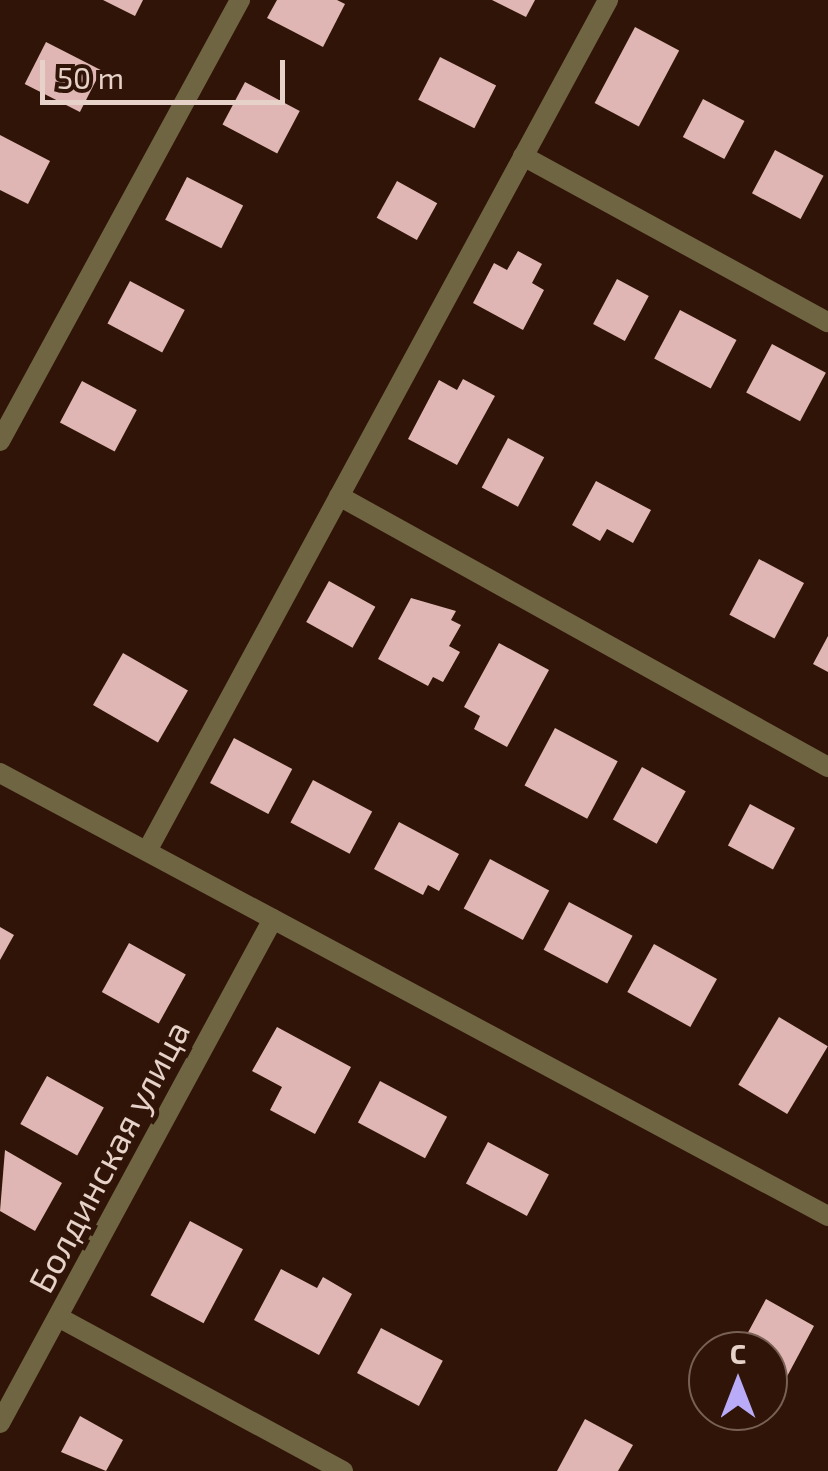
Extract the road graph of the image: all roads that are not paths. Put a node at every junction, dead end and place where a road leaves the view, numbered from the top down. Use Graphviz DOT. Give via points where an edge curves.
graph roads {
  1 [pos="240,0"];
  2 [pos="608,0"];
  3 [pos="523,156"];
  4 [pos="828,322"];
  5 [pos="0,441"];
  6 [pos="339,496"];
  7 [pos="828,767"];
  8 [pos="0,772"];
  9 [pos="147,851"];
  10 [pos="273,919"];
  11 [pos="828,1216"];
  12 [pos="58,1316"];
  13 [pos="0,1423"];
  14 [pos="343,1471"];
  1 -- 5 [label="street"];
  2 -- 3 [label="street"];
  3 -- 4 [label="street"];
  3 -- 6 [label="street"];
  6 -- 7 [label="street"];
  6 -- 9 [label="street"];
  8 -- 9 [label="street"];
  9 -- 10 [label="street"];
  10 -- 11 [label="street"];
  10 -- 12 [label="street, Болдинская улица"];
  12 -- 13 [label="street, Болдинская улица"];
  12 -- 14 [label="street"];
}
